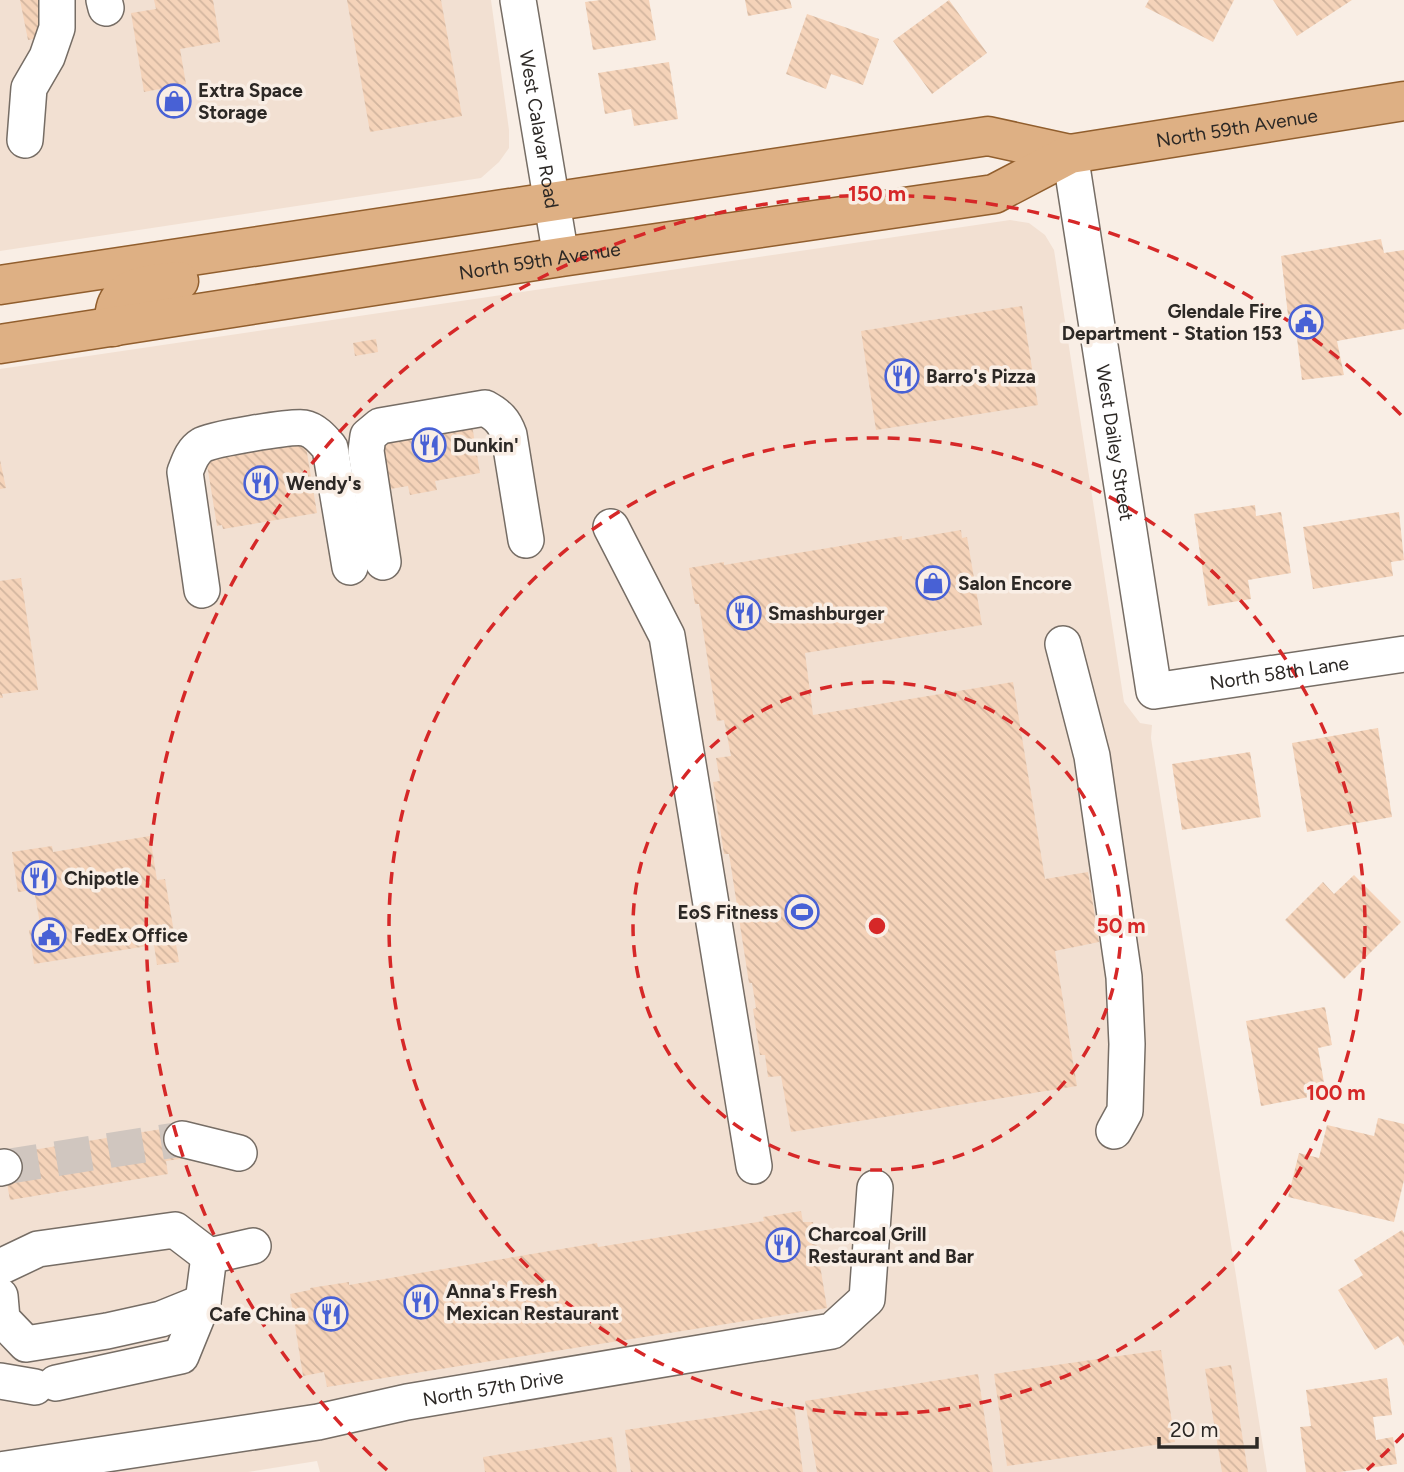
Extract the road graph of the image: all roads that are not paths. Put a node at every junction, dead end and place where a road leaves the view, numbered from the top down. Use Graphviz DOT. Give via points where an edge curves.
graph roads {
  1 [pos="37,0"];
  2 [pos="57,0"];
  3 [pos="517,0"];
  4 [pos="47,57"];
  5 [pos="1404,101"];
  6 [pos="25,140"];
  7 [pos="1070,153"];
  8 [pos="551,202"];
  9 [pos="249,248"];
  10 [pos="561,257"];
  11 [pos="0,285"];
  12 [pos="113,327"];
  13 [pos="0,344"];
  14 [pos="611,527"];
  15 [pos="526,540"];
  16 [pos="202,590"];
  17 [pos="1063,644"];
  18 [pos="1404,654"];
  19 [pos="1154,691"];
  20 [pos="1114,1131"];
  21 [pos="183,1139"];
  22 [pos="239,1153"];
  23 [pos="754,1166"];
  24 [pos="875,1188"];
  25 [pos="253,1246"];
  26 [pos="209,1256"];
  27 [pos="0,1267"];
  28 [pos="0,1296"];
  29 [pos="203,1302"];
  30 [pos="0,1381"];
  31 [pos="0,1470"];
  1 -- 4 [label="street"];
  2 -- 4 [label="street" via="57,28"];
  3 -- 8 [label="street, West Calavar Road"];
  4 -- 6 [label="street" via="29,88"];
  5 -- 7 [label="main road, North 59th Avenue"];
  7 -- 8 [label="main road, North 59th Avenue" via="988,136"];
  7 -- 10 [label="main road, North 59th Avenue" via="994,194"];
  7 -- 19 [label="street, West Dailey Street"];
  8 -- 9 [label="main road, North 59th Avenue"];
  8 -- 10 [label="street, West Calavar Road"];
  9 -- 11 [label="main road, North 59th Avenue"];
  9 -- 12 [label="main road" via="204,276 137,288 124,295 117,304"];
  10 -- 12 [label="main road, North 59th Avenue"];
  12 -- 13 [label="main road, North 59th Avenue"];
  14 -- 23 [label="street" via="667,636"];
  15 -- 16 [label="street" via="509,435 505,423 485,408 380,426 368,436 367,564 330,448 306,428 278,430 203,444 191,456 186,487"];
  17 -- 20 [label="street" via="1092,756 1124,977 1125,1111"];
  18 -- 19 [label="street, North 58th Lane"];
  21 -- 22 [label="street"];
  24 -- 31 [label="street, North 57th Drive" via="867,1299 832,1331 281,1427"];
  25 -- 26 [label="street"];
  26 -- 27 [label="street" via="175,1230 38,1249"];
  26 -- 29 [label="street"];
  28 -- 29 [label="street" via="2,1319 26,1344 161,1320"];
  29 -- 30 [label="street" via="181,1356 45,1385"];
}
